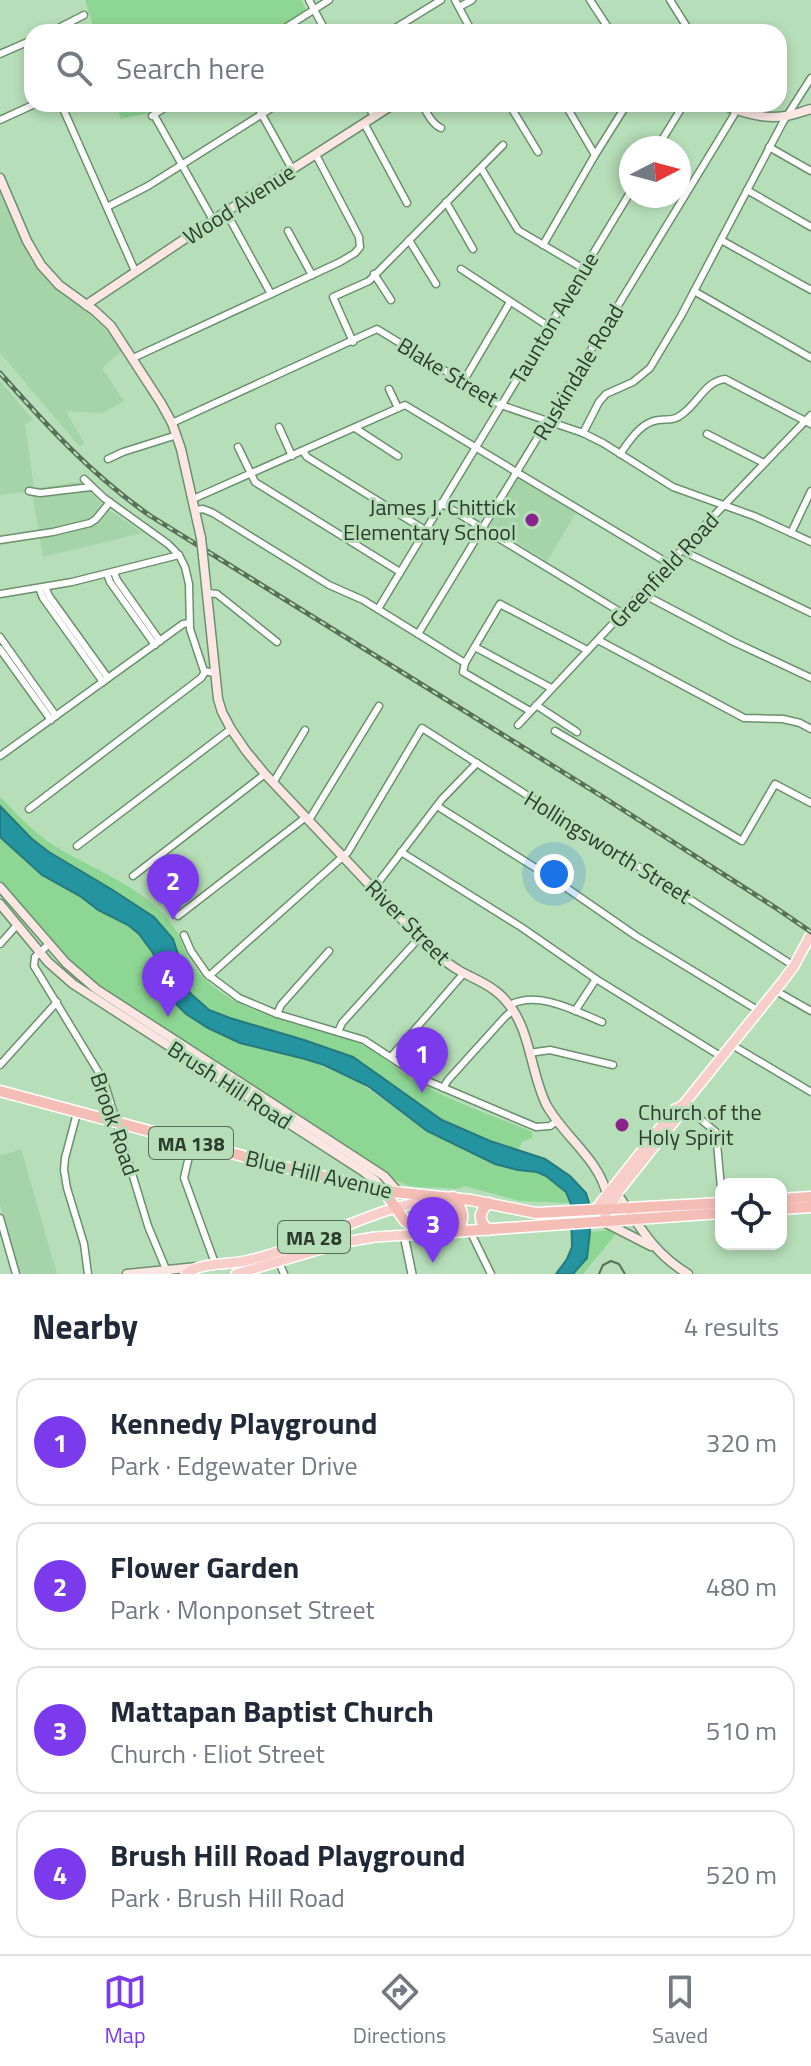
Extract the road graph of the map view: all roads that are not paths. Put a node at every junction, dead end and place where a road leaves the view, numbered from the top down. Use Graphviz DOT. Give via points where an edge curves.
graph roads {
  1 [pos="309,0"];
  2 [pos="329,0"];
  3 [pos="441,0"];
  4 [pos="472,0"];
  5 [pos="590,0"];
  6 [pos="670,0"];
  7 [pos="457,4"];
  8 [pos="314,9"];
  9 [pos="84,15"];
  10 [pos="67,24"];
  11 [pos="291,24"];
  12 [pos="322,24"];
  13 [pos="402,24"];
  14 [pos="468,24"];
  15 [pos="606,24"];
  16 [pos="685,24"];
  17 [pos="24,44"];
  18 [pos="0,54"];
  19 [pos="811,78"];
  20 [pos="24,109"];
  21 [pos="810,111"];
  22 [pos="65,112"];
  23 [pos="158,112"];
  24 [pos="264,112"];
  25 [pos="372,112"];
  26 [pos="381,112"];
  27 [pos="427,112"];
  28 [pos="514,112"];
  29 [pos="570,112"];
  30 [pos="622,112"];
  31 [pos="679,112"];
  32 [pos="726,112"];
  33 [pos="745,112"];
  34 [pos="261,114"];
  35 [pos="374,116"];
  36 [pos="787,116"];
  37 [pos="0,120"];
  38 [pos="364,123"];
  39 [pos="441,128"];
  40 [pos="664,136"];
  41 [pos="503,145"];
  42 [pos="769,147"];
  43 [pos="538,152"];
  44 [pos="316,155"];
  45 [pos="595,155"];
  46 [pos="182,165"];
  47 [pos="481,168"];
  48 [pos="292,169"];
  49 [pos="811,171"];
  50 [pos="0,178"];
  51 [pos="747,190"];
  52 [pos="446,202"];
  53 [pos="407,203"];
  54 [pos="107,207"];
  55 [pos="621,208"];
  56 [pos="226,212"];
  57 [pos="213,220"];
  58 [pos="811,227"];
  59 [pos="288,231"];
  60 [pos="409,240"];
  61 [pos="721,240"];
  62 [pos="543,245"];
  63 [pos="473,249"];
  64 [pos="461,269"];
  65 [pos="584,269"];
  66 [pos="135,271"];
  67 [pos="374,274"];
  68 [pos="312,275"];
  69 [pos="436,284"];
  70 [pos="811,290"];
  71 [pos="694,291"];
  72 [pos="271,294"];
  73 [pos="391,300"];
  74 [pos="510,302"];
  75 [pos="86,305"];
  76 [pos="548,326"];
  77 [pos="353,342"];
  78 [pos="133,358"];
  79 [pos="811,358"];
  80 [pos="463,382"];
  81 [pos="389,389"];
  82 [pos="501,405"];
  83 [pos="402,407"];
  84 [pos="809,420"];
  85 [pos="548,421"];
  86 [pos="172,423"];
  87 [pos="279,427"];
  88 [pos="355,428"];
  89 [pos="583,433"];
  90 [pos="707,434"];
  91 [pos="177,435"];
  92 [pos="238,447"];
  93 [pos="476,447"];
  94 [pos="303,451"];
  95 [pos="620,454"];
  96 [pos="292,456"];
  97 [pos="398,456"];
  98 [pos="108,459"];
  99 [pos="764,463"];
  100 [pos="517,472"];
  101 [pos="250,475"];
  102 [pos="88,483"];
  103 [pos="811,491"];
  104 [pos="193,499"];
  105 [pos="110,502"];
  106 [pos="441,503"];
  107 [pos="724,505"];
  108 [pos="196,510"];
  109 [pos="483,528"];
  110 [pos="425,530"];
  111 [pos="791,533"];
  112 [pos="0,540"];
  113 [pos="811,542"];
  114 [pos="681,550"];
  115 [pos="179,555"];
  116 [pos="668,563"];
  117 [pos="400,572"];
  118 [pos="110,573"];
  119 [pos="42,587"];
  120 [pos="207,593"];
  121 [pos="641,593"];
  122 [pos="0,594"];
  123 [pos="378,609"];
  124 [pos="622,613"];
  125 [pos="811,613"];
  126 [pos="189,623"];
  127 [pos="418,634"];
  128 [pos="0,637"];
  129 [pos="598,640"];
  130 [pos="277,642"];
  131 [pos="158,643"];
  132 [pos="475,647"];
  133 [pos="0,649"];
  134 [pos="587,650"];
  135 [pos="465,663"];
  136 [pos="205,672"];
  137 [pos="215,673"];
  138 [pos="811,678"];
  139 [pos="106,680"];
  140 [pos="551,688"];
  141 [pos="379,706"];
  142 [pos="533,708"];
  143 [pos="53,718"];
  144 [pos="518,725"];
  145 [pos="231,729"];
  146 [pos="811,729"];
  147 [pos="305,730"];
  148 [pos="555,731"];
  149 [pos="577,732"];
  150 [pos="1,753"];
  151 [pos="477,763"];
  152 [pos="265,774"];
  153 [pos="273,783"];
  154 [pos="811,803"];
  155 [pos="437,806"];
  156 [pos="29,809"];
  157 [pos="308,819"];
  158 [pos="77,846"];
  159 [pos="401,852"];
  160 [pos="344,857"];
  161 [pos="133,876"];
  162 [pos="0,887"];
  163 [pos="374,888"];
  164 [pos="0,904"];
  165 [pos="178,916"];
  166 [pos="17,925"];
  167 [pos="184,935"];
  168 [pos="810,936"];
  169 [pos="419,938"];
  170 [pos="0,944"];
  171 [pos="49,944"];
  172 [pos="329,951"];
  173 [pos="39,952"];
  174 [pos="794,966"];
  175 [pos="464,973"];
  176 [pos="209,976"];
  177 [pos="596,979"];
  178 [pos="776,991"];
  179 [pos="57,1002"];
  180 [pos="512,1008"];
  181 [pos="575,1011"];
  182 [pos="759,1011"];
  183 [pos="811,1011"];
  184 [pos="277,1014"];
  185 [pos="602,1022"];
  186 [pos="338,1032"];
  187 [pos="732,1045"];
  188 [pos="185,1052"];
  189 [pos="529,1053"];
  190 [pos="391,1057"];
  191 [pos="722,1057"];
  192 [pos="0,1065"];
  193 [pos="613,1065"];
  194 [pos="443,1088"];
  195 [pos="0,1091"];
  196 [pos="811,1092"];
  197 [pos="683,1105"];
  198 [pos="77,1113"];
  199 [pos="557,1121"];
  200 [pos="117,1123"];
  201 [pos="192,1143"];
  202 [pos="720,1178"];
  203 [pos="384,1191"];
  204 [pos="612,1192"];
  205 [pos="400,1194"];
  206 [pos="453,1197"];
  207 [pos="811,1197"];
  208 [pos="787,1199"];
  209 [pos="489,1203"];
  210 [pos="715,1204"];
  211 [pos="395,1208"];
  212 [pos="608,1209"];
  213 [pos="787,1209"];
  214 [pos="811,1209"];
  215 [pos="715,1213"];
  216 [pos="631,1214"];
  217 [pos="0,1218"];
  218 [pos="568,1218"];
  219 [pos="598,1218"];
  220 [pos="339,1228"];
  221 [pos="488,1230"];
  222 [pos="470,1231"];
  223 [pos="455,1232"];
  224 [pos="322,1234"];
  225 [pos="423,1234"];
  226 [pos="404,1235"];
  227 [pos="345,1242"];
  228 [pos="324,1248"];
  229 [pos="658,1251"];
  230 [pos="279,1262"];
  231 [pos="216,1266"];
  232 [pos="202,1267"];
  233 [pos="167,1272"];
  234 [pos="16,1274"];
  235 [pos="88,1274"];
  236 [pos="127,1274"];
  237 [pos="186,1274"];
  238 [pos="236,1274"];
  239 [pos="284,1274"];
  240 [pos="412,1274"];
  241 [pos="491,1274"];
  242 [pos="688,1274"];
  1 -- 8 [label="street"];
  2 -- 8 [label="street"];
  3 -- 13 [label="street"];
  4 -- 7 [label="street"];
  5 -- 15 [label="street"];
  6 -- 16 [label="street"];
  7 -- 14 [label="street"];
  8 -- 11 [label="street"];
  8 -- 12 [label="street"];
  9 -- 10 [label="street"];
  17 -- 18 [label="street"];
  19 -- 36 [label="street"];
  20 -- 37 [label="street"];
  21 -- 36 [label="main road"];
  22 -- 54 [label="street"];
  23 -- 46 [label="street" via="153,115"];
  24 -- 34 [label="street"];
  25 -- 35 [label="street"];
  26 -- 35 [label="main road, Wood Avenue"];
  27 -- 39 [label="street"];
  28 -- 43 [label="street"];
  29 -- 45 [label="street"];
  30 -- 45 [label="street"];
  31 -- 40 [label="street"];
  32 -- 85 [label="street, Ruskindale Road"];
  33 -- 36 [label="main road"];
  34 -- 46 [label="street"];
  34 -- 48 [label="street"];
  35 -- 38 [label="main road, Wood Avenue"];
  36 -- 42 [label="street"];
  38 -- 44 [label="main road, Wood Avenue"];
  38 -- 53 [label="street"];
  41 -- 47 [label="street"];
  42 -- 49 [label="street"];
  42 -- 51 [label="street"];
  44 -- 48 [label="main road, Wood Avenue"];
  44 -- 68 [label="street" via="354,225 360,247"];
  45 -- 62 [label="street"];
  46 -- 54 [label="street"];
  46 -- 57 [label="street"];
  47 -- 52 [label="street"];
  47 -- 62 [label="street" via="518,230"];
  48 -- 56 [label="main road, Wood Avenue"];
  50 -- 75 [label="main road, River Street" via="37,259"];
  51 -- 58 [label="street"];
  51 -- 61 [label="street"];
  52 -- 60 [label="street"];
  52 -- 63 [label="street"];
  54 -- 66 [label="street"];
  55 -- 65 [label="street, Taunton Avenue"];
  56 -- 57 [label="main road, Wood Avenue"];
  56 -- 72 [label="street"];
  57 -- 66 [label="main road, Wood Avenue"];
  59 -- 68 [label="street"];
  60 -- 67 [label="street"];
  60 -- 69 [label="street"];
  61 -- 70 [label="street"];
  61 -- 71 [label="street"];
  62 -- 65 [label="street"];
  64 -- 74 [label="street"];
  65 -- 76 [label="street, Taunton Avenue"];
  66 -- 75 [label="main road, Wood Avenue"];
  67 -- 73 [label="street"];
  67 -- 77 [label="street" via="333,297"];
  68 -- 72 [label="street"];
  71 -- 79 [label="street"];
  71 -- 89 [label="street" via="650,368 606,394"];
  72 -- 78 [label="street"];
  74 -- 76 [label="street"];
  74 -- 80 [label="street"];
  75 -- 78 [label="main road, River Street" via="111,326"];
  76 -- 82 [label="street, Taunton Avenue"];
  77 -- 80 [label="street, Blake Street" via="377,329"];
  77 -- 86 [label="street, Blake Street"];
  78 -- 86 [label="main road, River Street"];
  80 -- 82 [label="street, Blake Street"];
  81 -- 83 [label="street"];
  82 -- 85 [label="street, Blake Street"];
  82 -- 93 [label="street, Taunton Avenue"];
  83 -- 88 [label="street"];
  83 -- 93 [label="street"];
  84 -- 95 [label="street" via="718,380 677,418 643,427"];
  84 -- 99 [label="street, Greenfield Road"];
  85 -- 89 [label="street, Blake Street"];
  85 -- 100 [label="street, Ruskindale Road"];
  86 -- 91 [label="main road, River Street"];
  87 -- 96 [label="street"];
  88 -- 94 [label="street"];
  88 -- 97 [label="street"];
  89 -- 95 [label="street, Blake Street"];
  90 -- 99 [label="street"];
  91 -- 98 [label="street"];
  91 -- 104 [label="main road, River Street"];
  92 -- 101 [label="street"];
  93 -- 100 [label="street"];
  93 -- 106 [label="street, Taunton Avenue"];
  94 -- 96 [label="street"];
  94 -- 110 [label="street"];
  95 -- 107 [label="street, Blake Street" via="673,487"];
  96 -- 101 [label="street"];
  99 -- 107 [label="street, Greenfield Road"];
  100 -- 109 [label="street, Ruskindale Road"];
  100 -- 116 [label="street"];
  101 -- 104 [label="street"];
  101 -- 117 [label="street"];
  102 -- 102 [label="street" via="29,491 38,494"];
  102 -- 105 [label="street"];
  103 -- 111 [label="street"];
  104 -- 108 [label="main road, River Street"];
  105 -- 112 [label="street" via="90,523"];
  105 -- 115 [label="street"];
  106 -- 109 [label="street"];
  106 -- 110 [label="street, Taunton Avenue"];
  107 -- 111 [label="street, Blake Street"];
  107 -- 114 [label="street, Greenfield Road"];
  108 -- 120 [label="main road, River Street, bridge"];
  108 -- 123 [label="street" via="213,513"];
  109 -- 124 [label="street"];
  109 -- 127 [label="street, Ruskindale Road"];
  110 -- 117 [label="street, Taunton Avenue"];
  111 -- 113 [label="street, Blake Street"];
  114 -- 116 [label="street, Greenfield Road"];
  114 -- 125 [label="street"];
  115 -- 118 [label="street"];
  115 -- 126 [label="street" via="189,584"];
  116 -- 121 [label="street, Greenfield Road"];
  117 -- 123 [label="street, Taunton Avenue"];
  118 -- 119 [label="street"];
  118 -- 131 [label="street" via="110,582"];
  119 -- 122 [label="street"];
  119 -- 139 [label="street" via="43,598"];
  120 -- 130 [label="street" via="217,594"];
  120 -- 137 [label="main road, River Street"];
  121 -- 124 [label="street, Greenfield Road"];
  121 -- 138 [label="street"];
  123 -- 127 [label="street"];
  124 -- 129 [label="street, Greenfield Road"];
  126 -- 131 [label="street"];
  126 -- 136 [label="street"];
  127 -- 135 [label="street"];
  128 -- 143 [label="street"];
  129 -- 134 [label="street, Greenfield Road"];
  129 -- 146 [label="street" via="744,718 790,720"];
  131 -- 139 [label="street"];
  132 -- 134 [label="street" via="500,604"];
  132 -- 135 [label="street"];
  132 -- 140 [label="street"];
  133 -- 143 [label="street"];
  134 -- 140 [label="street, Greenfield Road"];
  135 -- 142 [label="street" via="464,675"];
  136 -- 137 [label="street"];
  136 -- 156 [label="street"];
  137 -- 145 [label="main road, River Street" via="219,703"];
  139 -- 143 [label="street"];
  140 -- 142 [label="street, Greenfield Road"];
  141 -- 157 [label="street"];
  142 -- 144 [label="street, Greenfield Road"];
  142 -- 149 [label="street"];
  143 -- 150 [label="street"];
  145 -- 152 [label="main road, River Street"];
  145 -- 158 [label="street"];
  147 -- 153 [label="street"];
  148 -- 154 [label="street" via="742,841 775,784"];
  151 -- 155 [label="street"];
  151 -- 160 [label="street, Hollingsworth Street" via="422,728"];
  151 -- 174 [label="street, Hollingsworth Street"];
  152 -- 153 [label="main road, River Street"];
  152 -- 161 [label="street"];
  153 -- 157 [label="main road, River Street"];
  155 -- 159 [label="street"];
  155 -- 182 [label="street"];
  157 -- 160 [label="main road, River Street"];
  157 -- 165 [label="street"];
  159 -- 163 [label="street"];
  159 -- 177 [label="street"];
  160 -- 163 [label="main road, River Street"];
  160 -- 176 [label="street"];
  162 -- 171 [label="main road, Brush Hill Road"];
  163 -- 169 [label="main road, River Street"];
  164 -- 166 [label="main road, Brush Hill Road"];
  166 -- 170 [label="street"];
  166 -- 173 [label="main road, Brush Hill Road"];
  167 -- 176 [label="street"];
  168 -- 174 [label="main road"];
  169 -- 175 [label="main road, River Street"];
  169 -- 186 [label="street"];
  171 -- 173 [label="street"];
  171 -- 188 [label="main road, Brush Hill Road" via="96,989"];
  172 -- 184 [label="street"];
  173 -- 179 [label="street, Brook Road" via="33,963"];
  173 -- 188 [label="main road, Brush Hill Road" via="73,984"];
  174 -- 178 [label="main road"];
  175 -- 180 [label="main road, River Street" via="492,987"];
  175 -- 190 [label="street"];
  176 -- 184 [label="street" via="239,998"];
  177 -- 181 [label="street"];
  177 -- 191 [label="street"];
  178 -- 182 [label="main road"];
  178 -- 183 [label="street"];
  179 -- 192 [label="street"];
  179 -- 200 [label="street, Brook Road" via="101,1075"];
  180 -- 181 [label="street" via="518,1001 538,999"];
  180 -- 189 [label="main road"];
  180 -- 194 [label="street"];
  181 -- 185 [label="street"];
  182 -- 187 [label="main road"];
  184 -- 186 [label="street"];
  186 -- 190 [label="street"];
  187 -- 191 [label="main road"];
  187 -- 196 [label="street"];
  188 -- 203 [label="main road, Brush Hill Road" via="368,1174"];
  188 -- 205 [label="main road, Brush Hill Road" via="384,1176"];
  189 -- 193 [label="street" via="550,1050"];
  189 -- 199 [label="main road"];
  190 -- 194 [label="street"];
  191 -- 197 [label="main road"];
  194 -- 199 [label="street" via="536,1127"];
  195 -- 198 [label="highway, Blue Hill Avenue / MA 138"];
  197 -- 202 [label="street" via="716,1132"];
  197 -- 204 [label="main road"];
  198 -- 200 [label="highway, Blue Hill Avenue / MA 138"];
  198 -- 235 [label="street" via="64,1170"];
  199 -- 204 [label="main road"];
  200 -- 201 [label="highway, Blue Hill Avenue / MA 138"];
  200 -- 233 [label="street, Brook Road"];
  201 -- 203 [label="highway, Blue Hill Avenue / MA 138"];
  201 -- 231 [label="street" via="184,1178"];
  203 -- 205 [label="highway, Blue Hill Avenue / MA 138"];
  203 -- 211 [label="highway, Brush Hill Road"];
  204 -- 212 [label="main road"];
  204 -- 216 [label="main road"];
  204 -- 219 [label="main road"];
  205 -- 206 [label="highway, Blue Hill Avenue / MA 138"];
  206 -- 209 [label="highway, MA 28"];
  206 -- 211 [label="main road, MA 28"];
  206 -- 223 [label="highway" via="463,1215"];
  207 -- 208 [label="highway"];
  209 -- 218 [label="highway, MA 28"];
  209 -- 221 [label="highway" via="480,1216"];
  210 -- 216 [label="highway, MA 28"];
  211 -- 220 [label="main road, MA 28"];
  211 -- 225 [label="highway, Brush Hill Road"];
  212 -- 216 [label="highway, MA 28"];
  212 -- 219 [label="highway, MA 28"];
  213 -- 214 [label="highway"];
  215 -- 216 [label="highway, MA 28"];
  216 -- 219 [label="highway, MA 28"];
  216 -- 229 [label="main road"];
  217 -- 234 [label="street"];
  218 -- 219 [label="highway, MA 28"];
  218 -- 221 [label="highway, MA 28"];
  219 -- 229 [label="main road"];
  220 -- 224 [label="main road, MA 28"];
  220 -- 227 [label="main road" via="337,1237"];
  221 -- 222 [label="highway, MA 28"];
  222 -- 223 [label="highway, MA 28"];
  222 -- 241 [label="street"];
  223 -- 225 [label="highway, MA 28"];
  224 -- 228 [label="main road" via="329,1240"];
  224 -- 231 [label="main road, MA 28" via="261,1257"];
  225 -- 226 [label="main road, MA 28"];
  226 -- 227 [label="main road, MA 28"];
  226 -- 240 [label="street"];
  227 -- 228 [label="main road, MA 28"];
  228 -- 230 [label="main road, MA 28"];
  229 -- 242 [label="main road"];
  230 -- 238 [label="main road, MA 28"];
  230 -- 239 [label="street"];
  231 -- 232 [label="main road, MA 28"];
  232 -- 233 [label="main road"];
  232 -- 237 [label="main road, MA 28"];
  233 -- 236 [label="main road"];
}
